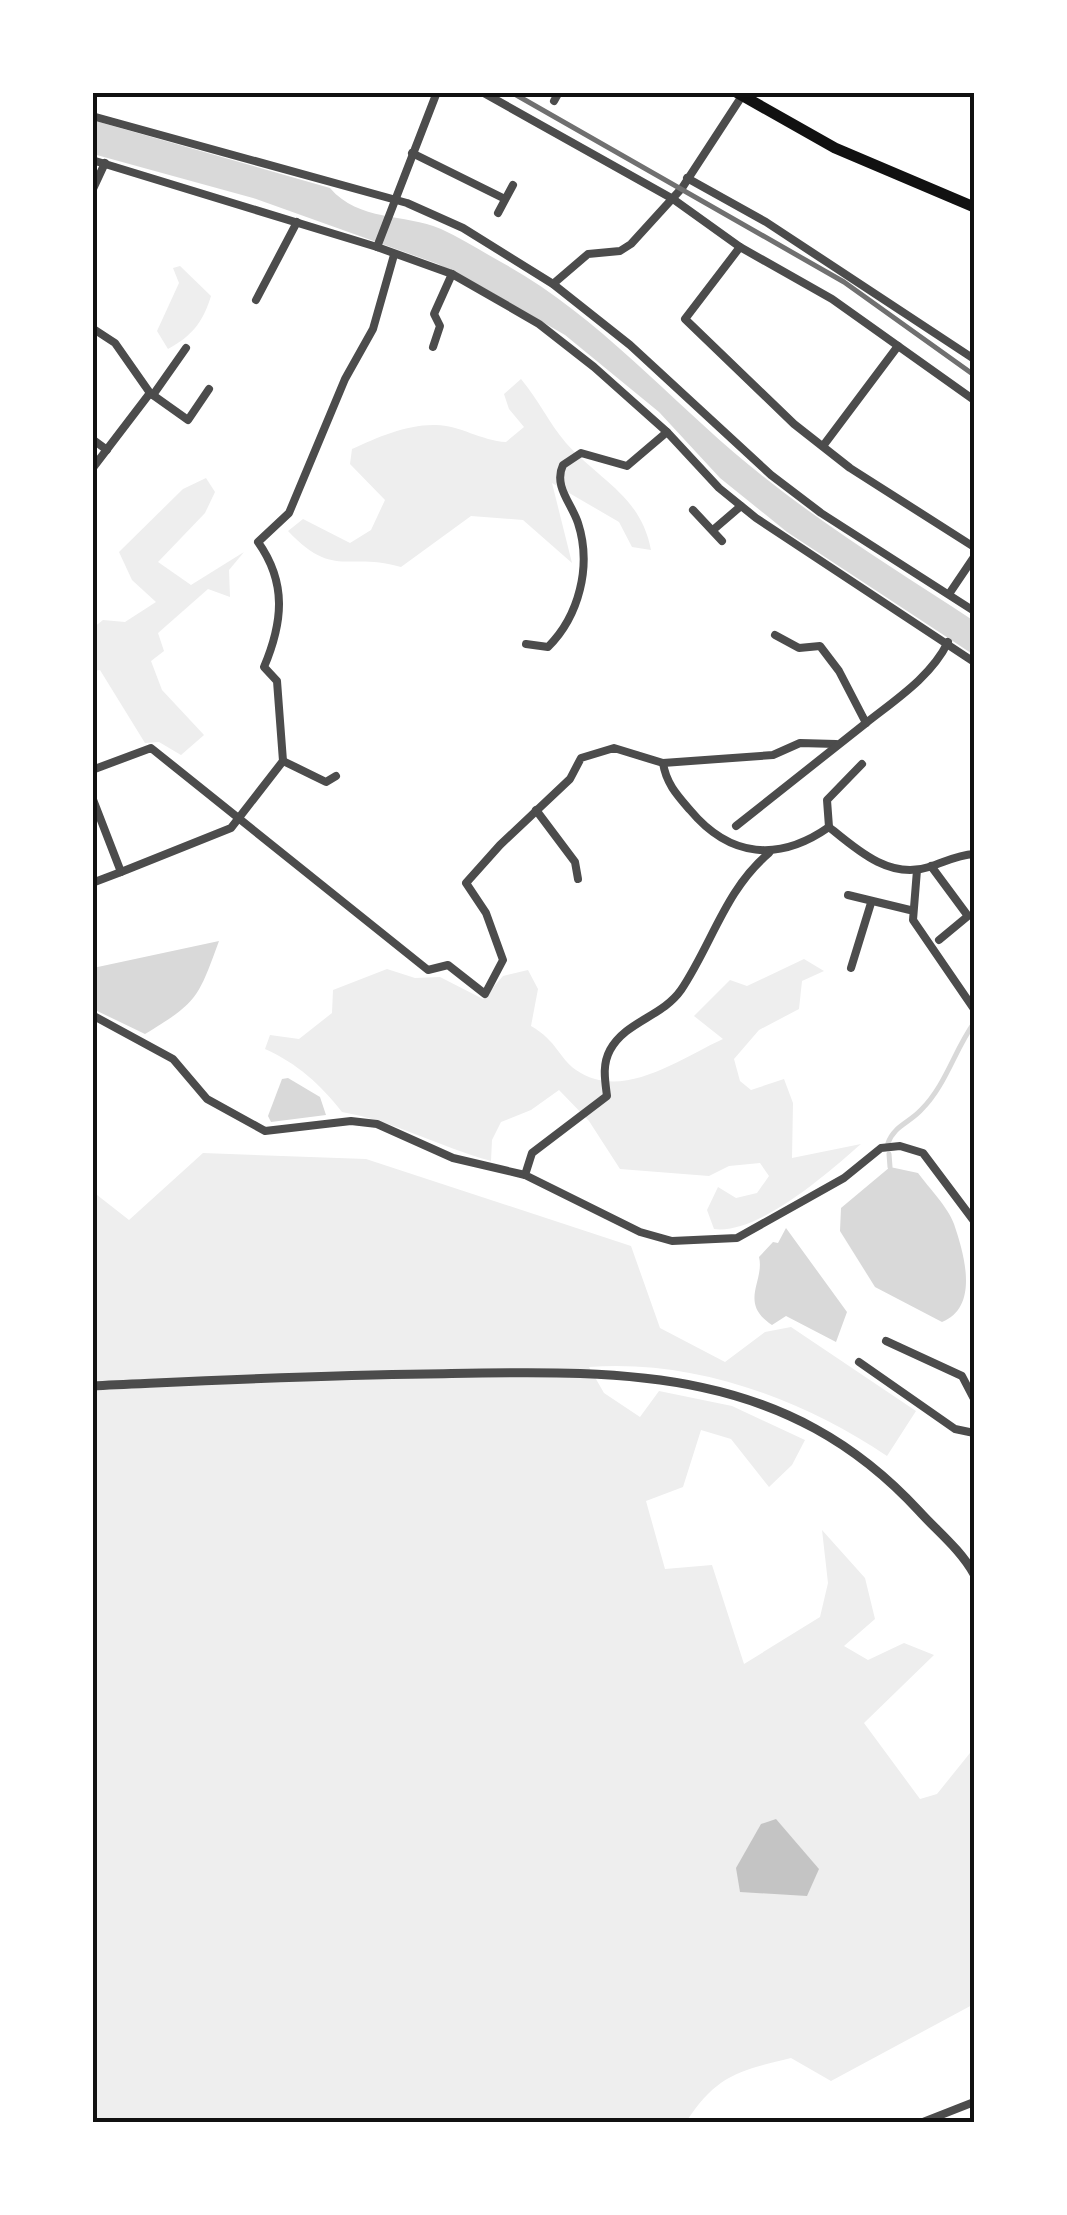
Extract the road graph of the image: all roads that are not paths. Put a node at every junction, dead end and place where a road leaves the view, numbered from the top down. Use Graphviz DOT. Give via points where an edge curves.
graph roads {
  1 [pos="437,92"];
  2 [pos="482,92"];
  3 [pos="745,95"];
  4 [pos="92,116"];
  5 [pos="412,153"];
  6 [pos="92,160"];
  7 [pos="105,164"];
  8 [pos="687,178"];
  9 [pos="513,186"];
  10 [pos="92,192"];
  11 [pos="506,199"];
  12 [pos="673,199"];
  13 [pos="393,200"];
  14 [pos="974,208"];
  15 [pos="498,212"];
  16 [pos="297,222"];
  17 [pos="378,246"];
  18 [pos="740,247"];
  19 [pos="394,254"];
  20 [pos="452,274"];
  21 [pos="553,284"];
  22 [pos="256,300"];
  23 [pos="92,328"];
  24 [pos="433,346"];
  25 [pos="898,346"];
  26 [pos="186,348"];
  27 [pos="974,359"];
  28 [pos="209,389"];
  29 [pos="151,394"];
  30 [pos="974,400"];
  31 [pos="668,432"];
  32 [pos="92,439"];
  33 [pos="823,446"];
  34 [pos="107,450"];
  35 [pos="92,469"];
  36 [pos="741,506"];
  37 [pos="694,510"];
  38 [pos="713,530"];
  39 [pos="722,542"];
  40 [pos="974,548"];
  41 [pos="974,557"];
  42 [pos="948,594"];
  43 [pos="974,611"];
  44 [pos="775,635"];
  45 [pos="948,642"];
  46 [pos="526,644"];
  47 [pos="974,662"];
  48 [pos="866,724"];
  49 [pos="836,744"];
  50 [pos="284,760"];
  51 [pos="663,763"];
  52 [pos="862,764"];
  53 [pos="92,770"];
  54 [pos="336,776"];
  55 [pos="92,797"];
  56 [pos="536,810"];
  57 [pos="239,818"];
  58 [pos="736,826"];
  59 [pos="829,827"];
  60 [pos="769,854"];
  61 [pos="974,854"];
  62 [pos="931,866"];
  63 [pos="917,870"];
  64 [pos="120,872"];
  65 [pos="578,879"];
  66 [pos="92,883"];
  67 [pos="848,894"];
  68 [pos="871,903"];
  69 [pos="910,910"];
  70 [pos="939,940"];
  71 [pos="851,968"];
  72 [pos="974,1010"];
  73 [pos="92,1015"];
  74 [pos="525,1174"];
  75 [pos="974,1222"];
  76 [pos="886,1341"];
  77 [pos="859,1362"];
  78 [pos="92,1386"];
  79 [pos="974,1399"];
  80 [pos="974,1432"];
  81 [pos="974,1574"];
  82 [pos="974,2102"];
  83 [pos="922,2122"];
  1 -- 5 [label="street"];
  2 -- 12 [label="street"];
  3 -- 8 [label="street"];
  3 -- 14 [label="main road" via="834,148"];
  4 -- 13 [label="street"];
  5 -- 11 [label="street"];
  5 -- 13 [label="street"];
  6 -- 7 [label="street"];
  7 -- 10 [label="street"];
  7 -- 16 [label="street"];
  8 -- 12 [label="street"];
  8 -- 27 [label="street"];
  9 -- 11 [label="street"];
  11 -- 15 [label="street"];
  12 -- 18 [label="street"];
  12 -- 21 [label="street" via="631,244 588,254"];
  13 -- 17 [label="street"];
  13 -- 21 [label="street" via="463,228"];
  16 -- 17 [label="street"];
  16 -- 22 [label="street"];
  17 -- 19 [label="street"];
  18 -- 25 [label="street"];
  18 -- 33 [label="street" via="685,320"];
  19 -- 20 [label="street"];
  19 -- 50 [label="street" via="373,329 290,513 258,542 277,571 277,636 264,667 276,681"];
  20 -- 24 [label="street" via="434,314 440,326"];
  20 -- 31 [label="street" via="564,342"];
  21 -- 42 [label="street" via="771,475"];
  23 -- 29 [label="street" via="115,343"];
  25 -- 30 [label="street"];
  25 -- 33 [label="street"];
  26 -- 29 [label="street"];
  28 -- 29 [label="street" via="188,420"];
  29 -- 34 [label="street"];
  31 -- 36 [label="street"];
  31 -- 46 [label="street" via="626,466 581,453 563,465 561,486 583,544 582,585 564,631 548,647"];
  32 -- 34 [label="street"];
  33 -- 40 [label="street"];
  34 -- 35 [label="street"];
  36 -- 38 [label="street"];
  36 -- 45 [label="street"];
  37 -- 38 [label="street"];
  38 -- 39 [label="street"];
  41 -- 42 [label="street"];
  42 -- 43 [label="street"];
  44 -- 48 [label="street" via="799,648 820,646"];
  45 -- 47 [label="street"];
  45 -- 48 [label="street" via="940,658"];
  48 -- 49 [label="street"];
  49 -- 51 [label="street"];
  49 -- 58 [label="street"];
  50 -- 54 [label="street" via="326,782"];
  50 -- 57 [label="street"];
  51 -- 56 [label="street" via="614,748 580,758 570,779"];
  51 -- 60 [label="street" via="666,780 709,832"];
  52 -- 59 [label="street" via="827,800"];
  53 -- 57 [label="street" via="151,748"];
  55 -- 64 [label="street"];
  56 -- 57 [label="street" via="466,884 486,914 502,960 486,994 448,965 428,970"];
  56 -- 65 [label="street" via="575,862"];
  57 -- 64 [label="street" via="231,828"];
  59 -- 60 [label="street" via="806,843"];
  59 -- 63 [label="street" via="878,863"];
  60 -- 74 [label="street" via="732,892 679,994 616,1041 604,1069 606,1096 532,1153"];
  61 -- 62 [label="street"];
  62 -- 63 [label="street"];
  62 -- 70 [label="street" via="968,916"];
  63 -- 69 [label="street"];
  64 -- 66 [label="street"];
  67 -- 68 [label="street"];
  68 -- 69 [label="street"];
  68 -- 71 [label="street"];
  69 -- 72 [label="street"];
  73 -- 74 [label="street" via="173,1059 207,1099 264,1131 351,1120 376,1124 453,1158"];
  74 -- 75 [label="street" via="672,1242 737,1238 844,1178 881,1148 900,1146 922,1153"];
  76 -- 79 [label="street" via="962,1376"];
  77 -- 80 [label="street" via="955,1429"];
  78 -- 81 [label="street" via="388,1374 600,1372 666,1378 784,1414 863,1458"];
  82 -- 83 [label="street"];
}
